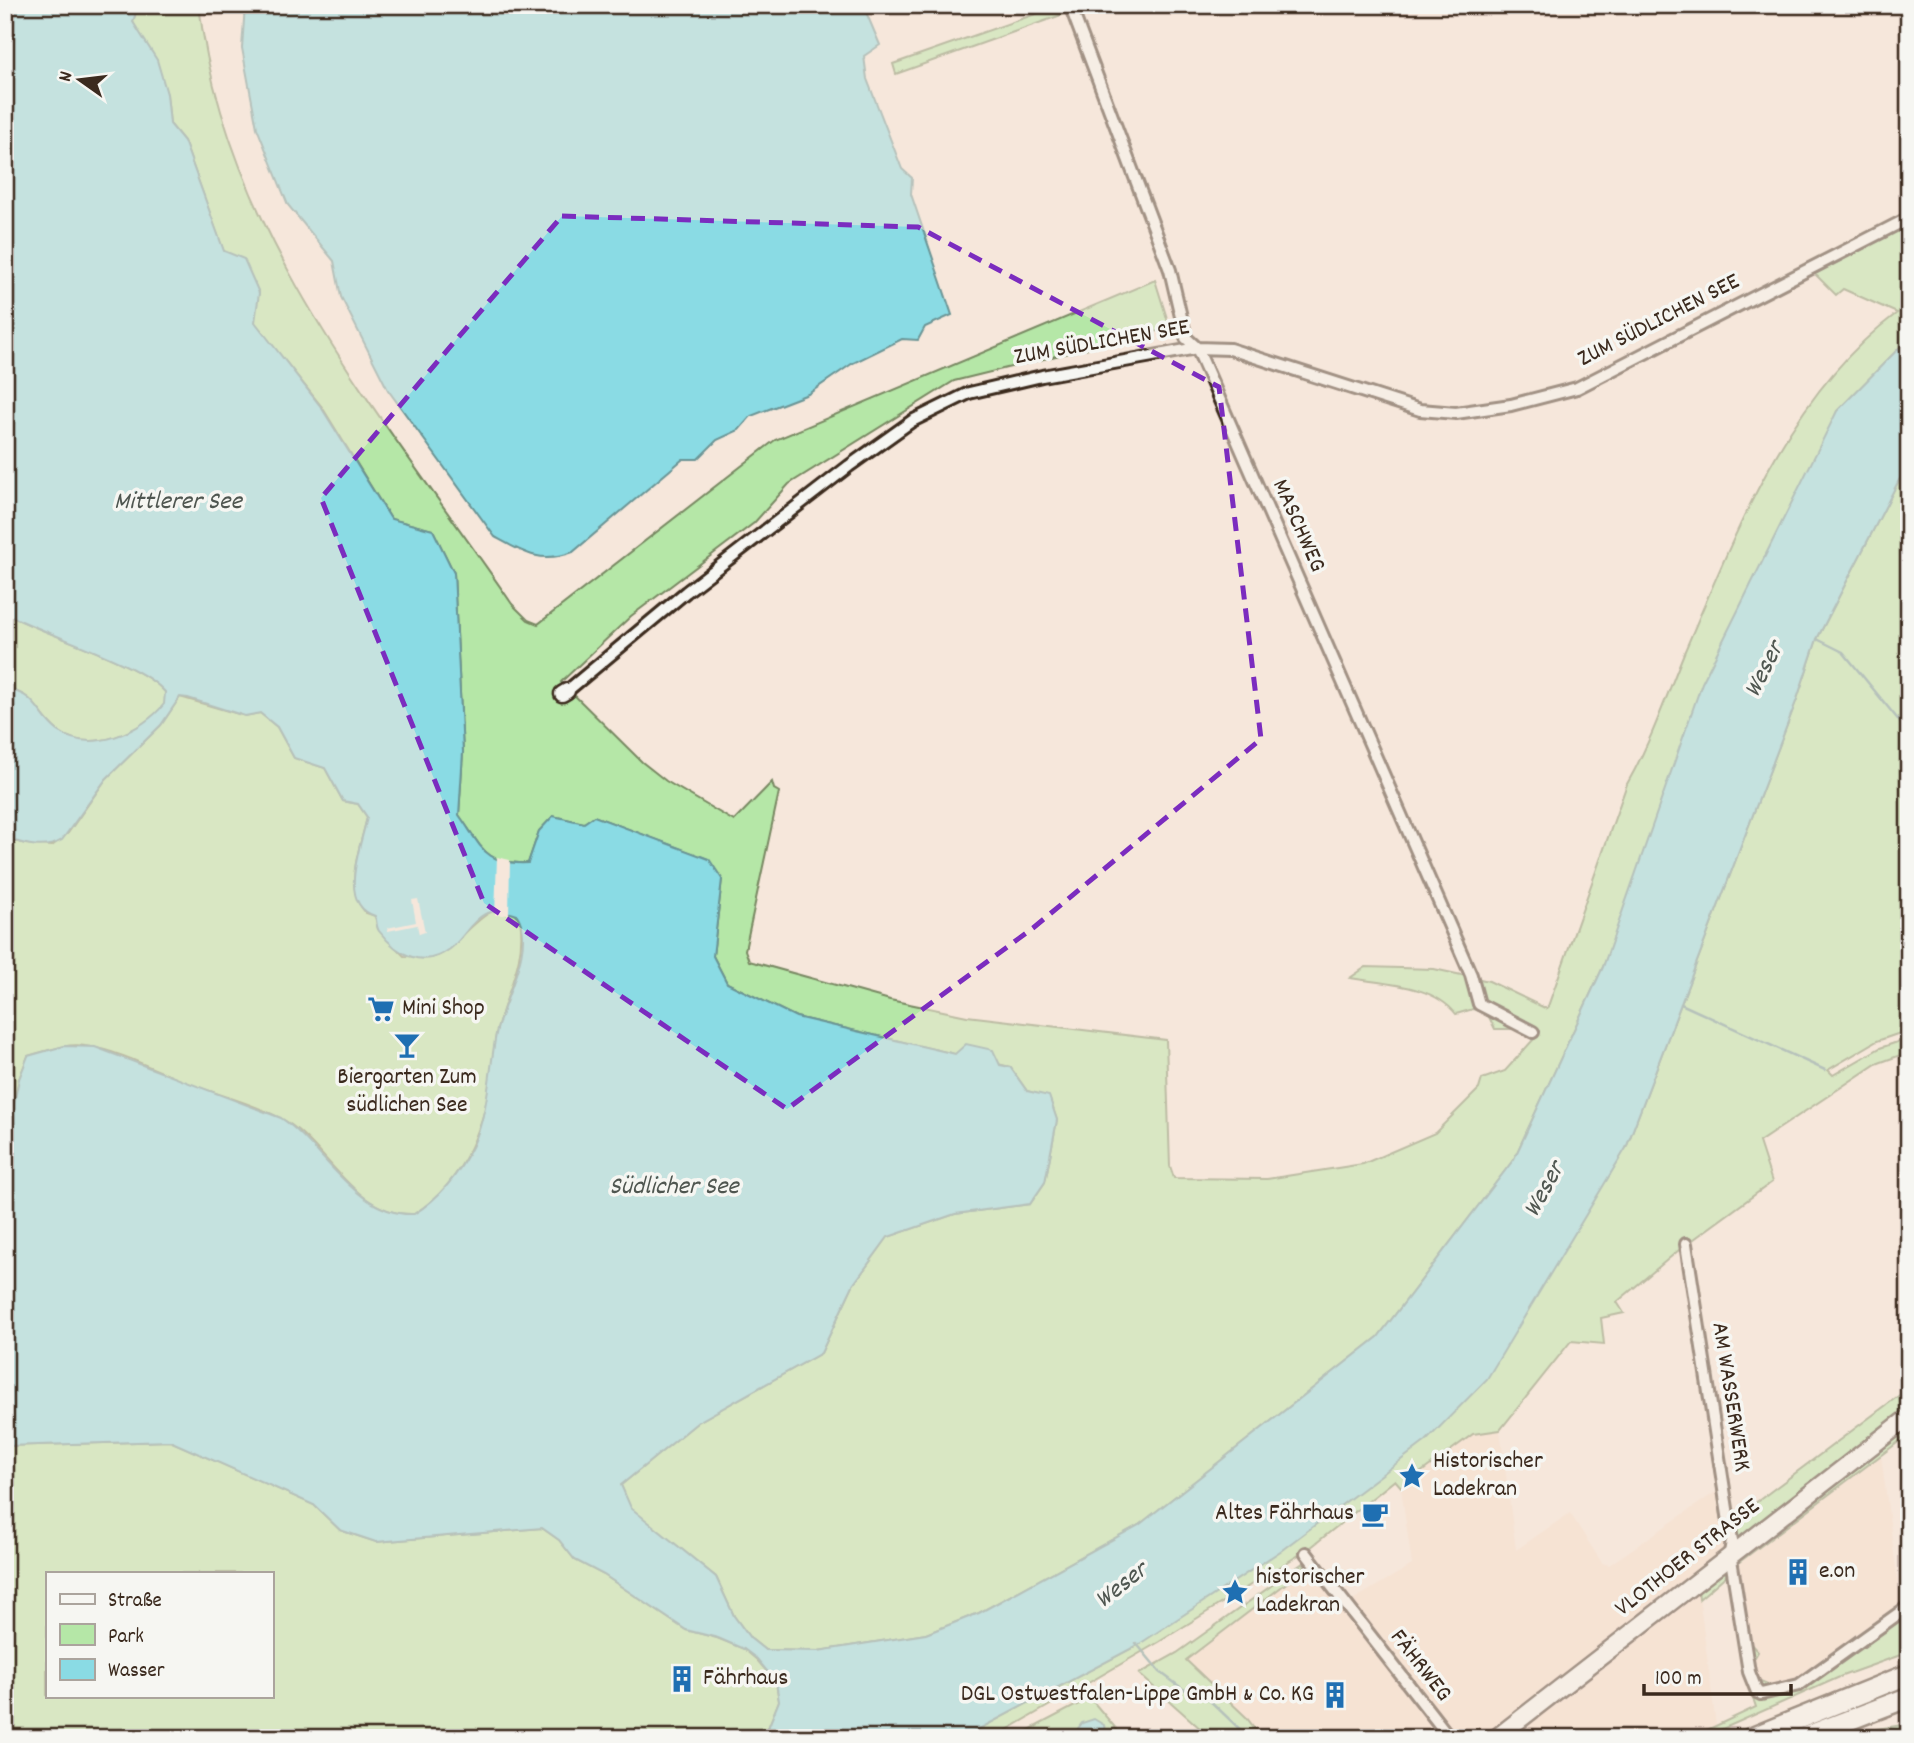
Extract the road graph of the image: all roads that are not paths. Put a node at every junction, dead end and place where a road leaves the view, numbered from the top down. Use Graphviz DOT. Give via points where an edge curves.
graph roads {
  1 [pos="1070,5"];
  2 [pos="1909,218"];
  3 [pos="1197,348"];
  4 [pos="565,692"];
  5 [pos="1533,1032"];
  6 [pos="1686,1244"];
  7 [pos="1909,1417"];
  8 [pos="1306,1553"];
  9 [pos="1730,1553"];
  10 [pos="1909,1606"];
  11 [pos="1909,1674"];
  12 [pos="1909,1697"];
  13 [pos="1450,1738"];
  14 [pos="1496,1738"];
  15 [pos="1751,1738"];
  16 [pos="1802,1738"];
  1 -- 3 [label="street, MASCHWEG" via="1170,270 1186,338"];
  2 -- 3 [label="street, ZUM SÜDLICHEN SEE" via="1577,388 1511,405 1456,413 1420,410 1230,349"];
  3 -- 4 [label="street, ZUM SÜDLICHEN SEE" via="969,393 912,421 686,592"];
  3 -- 5 [label="street, MASCHWEG" via="1471,975 1479,1004"];
  6 -- 9 [label="street, AM WASSERWERK" via="1732,1541"];
  7 -- 9 [label="main road, VLOTHOER STRASSE"];
  8 -- 13 [label="street, FÄHRWEG"];
  9 -- 10 [label="street, AM WASSERWERK" via="1749,1672 1761,1694 1799,1685"];
  9 -- 14 [label="main road, VLOTHOER STRASSE"];
  11 -- 15 [label="highway"];
  12 -- 16 [label="highway"];
}
